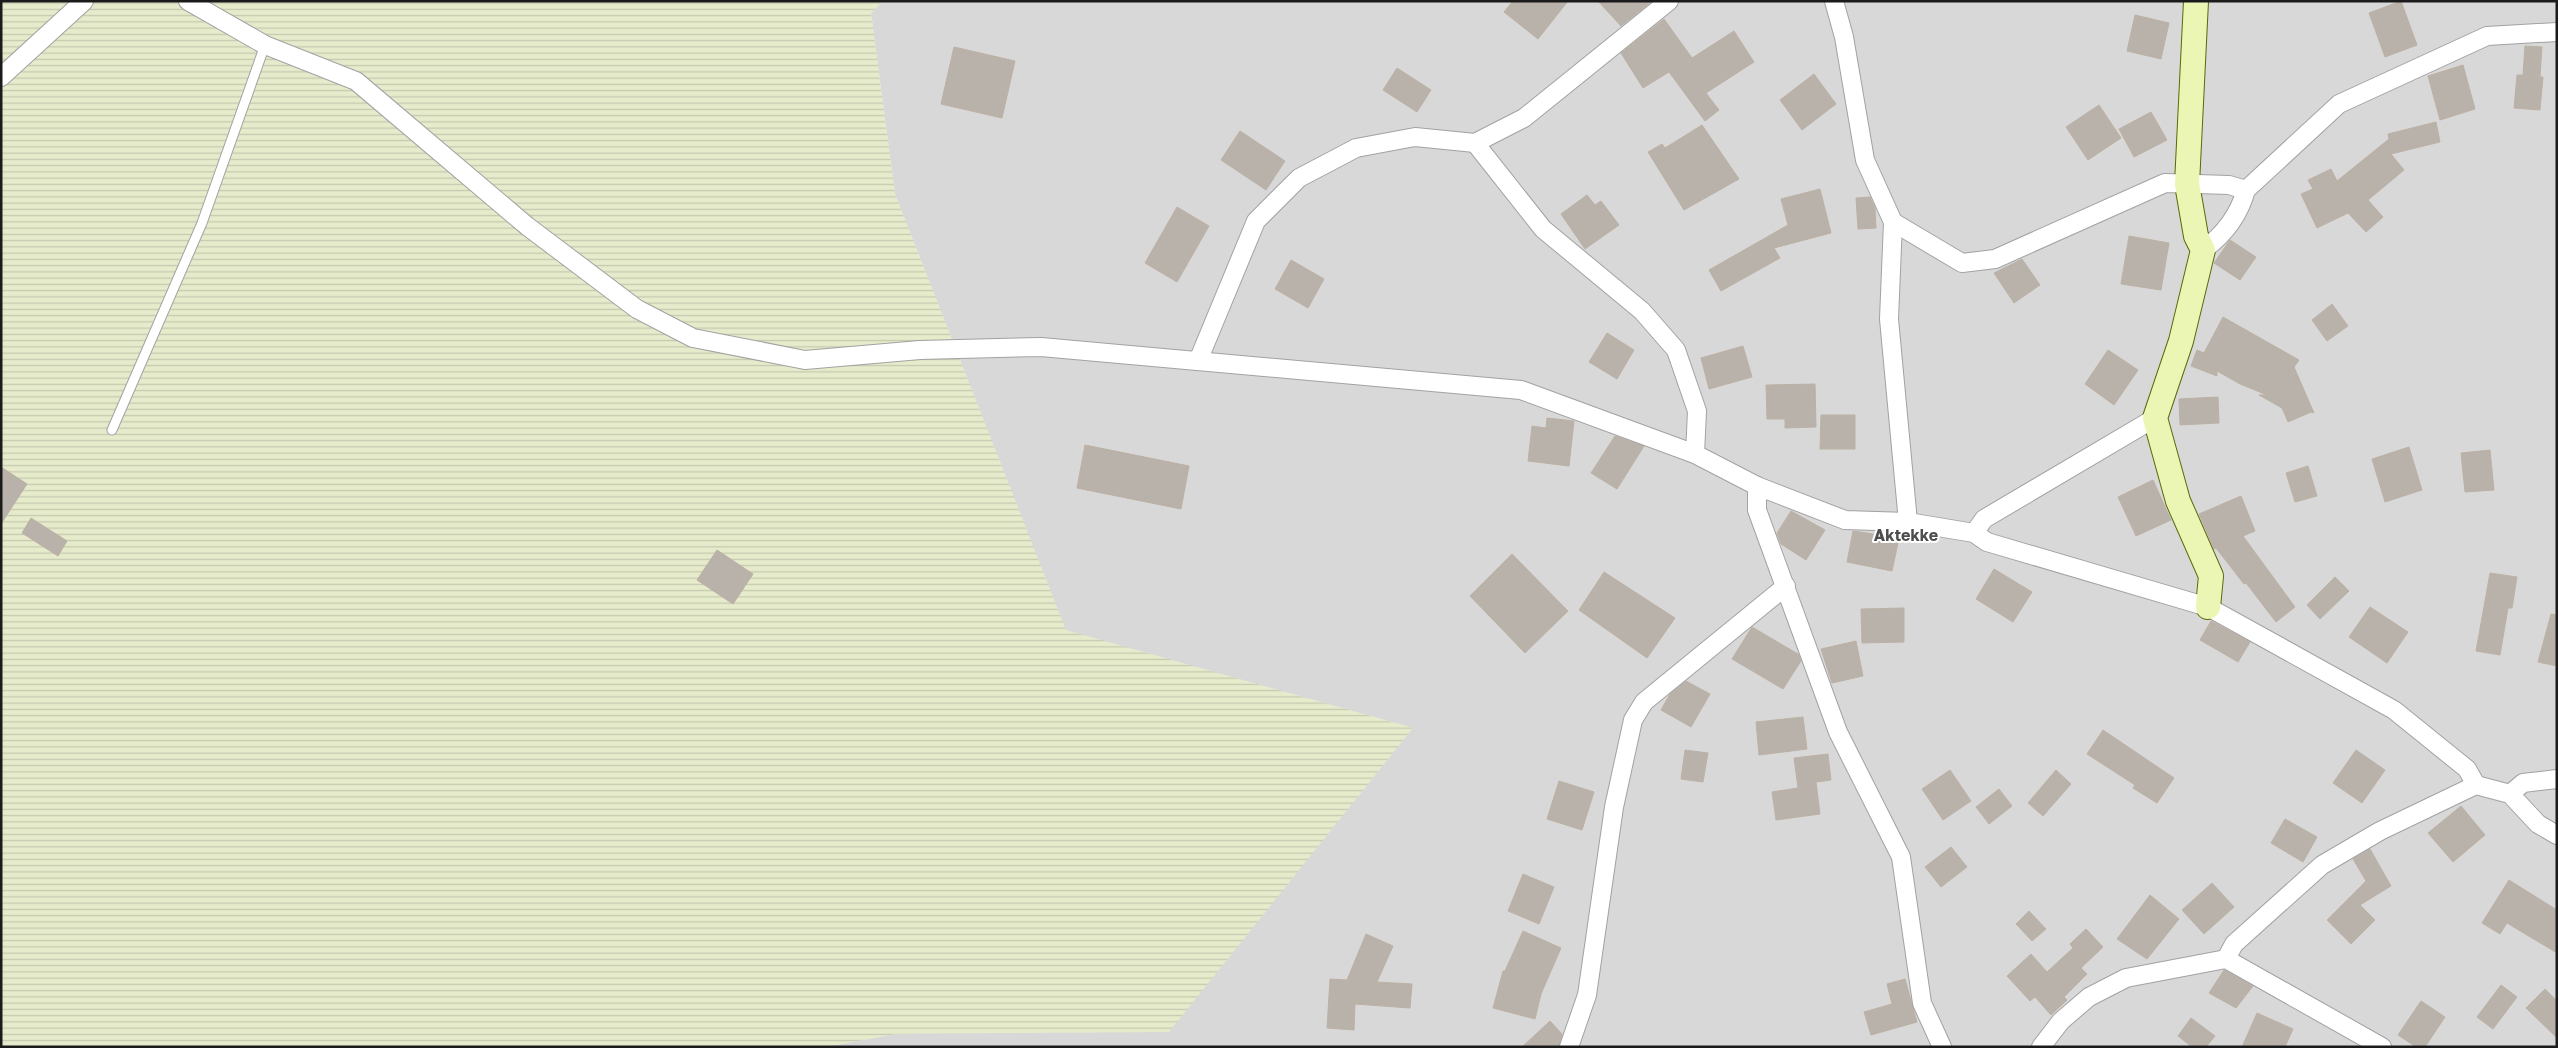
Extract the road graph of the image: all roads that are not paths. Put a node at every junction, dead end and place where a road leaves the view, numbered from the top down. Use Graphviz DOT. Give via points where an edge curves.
graph roads {
  1 [pos="84,1"];
  2 [pos="188,1"];
  3 [pos="1669,1"];
  4 [pos="1834,1"];
  5 [pos="2196,1"];
  6 [pos="2557,32"];
  7 [pos="265,45"];
  8 [pos="1,77"];
  9 [pos="1475,143"];
  10 [pos="2187,184"];
  11 [pos="2246,190"];
  12 [pos="1892,222"];
  13 [pos="2203,250"];
  14 [pos="1198,361"];
  15 [pos="2155,418"];
  16 [pos="112,430"];
  17 [pos="1695,454"];
  18 [pos="1757,486"];
  19 [pos="1908,522"];
  20 [pos="1974,533"];
  21 [pos="1786,586"];
  22 [pos="2208,607"];
  23 [pos="2557,779"];
  24 [pos="2476,785"];
  25 [pos="2510,794"];
  26 [pos="2557,835"];
  27 [pos="2226,959"];
  28 [pos="1569,1047"];
  29 [pos="1942,1047"];
  30 [pos="2041,1047"];
  31 [pos="2382,1047"];
  1 -- 8 [label="street"];
  2 -- 7 [label="street"];
  3 -- 9 [label="street" via="1524,118"];
  4 -- 12 [label="street" via="1844,37 1865,160"];
  5 -- 10 [label="street"];
  6 -- 11 [label="street" via="2487,36 2339,104"];
  7 -- 14 [label="street" via="356,81 527,226 638,309 693,338 804,360 920,350 1041,347"];
  7 -- 16 [label="lane" via="202,223"];
  9 -- 14 [label="street" via="1415,137 1356,148 1299,178 1256,221"];
  9 -- 17 [label="street" via="1543,229 1642,311 1676,350 1697,411"];
  10 -- 11 [label="street"];
  10 -- 12 [label="street" via="2165,184 1996,259 1962,263"];
  10 -- 13 [label="street" via="2196,236"];
  11 -- 13 [label="street" via="2241,206 2218,239"];
  12 -- 19 [label="street" via="1889,319"];
  13 -- 15 [label="street" via="2181,341"];
  14 -- 17 [label="street" via="1521,390"];
  15 -- 20 [label="street" via="1984,519"];
  15 -- 22 [label="street" via="2178,502 2211,576"];
  17 -- 18 [label="street"];
  18 -- 19 [label="street" via="1845,520"];
  18 -- 21 [label="street" via="1756,510"];
  19 -- 20 [label="street"];
  20 -- 22 [label="street" via="1987,542"];
  21 -- 28 [label="street" via="1644,702 1634,720 1614,807 1587,995"];
  21 -- 29 [label="street" via="1838,732 1901,857 1922,1003"];
  22 -- 24 [label="street" via="2394,710 2467,769"];
  23 -- 25 [label="street" via="2524,783"];
  24 -- 25 [label="street"];
  24 -- 27 [label="street" via="2380,832 2322,865 2234,944"];
  25 -- 26 [label="street" via="2538,824"];
  27 -- 30 [label="street" via="2126,978 2089,997 2061,1021"];
  27 -- 31 [label="street"];
}
